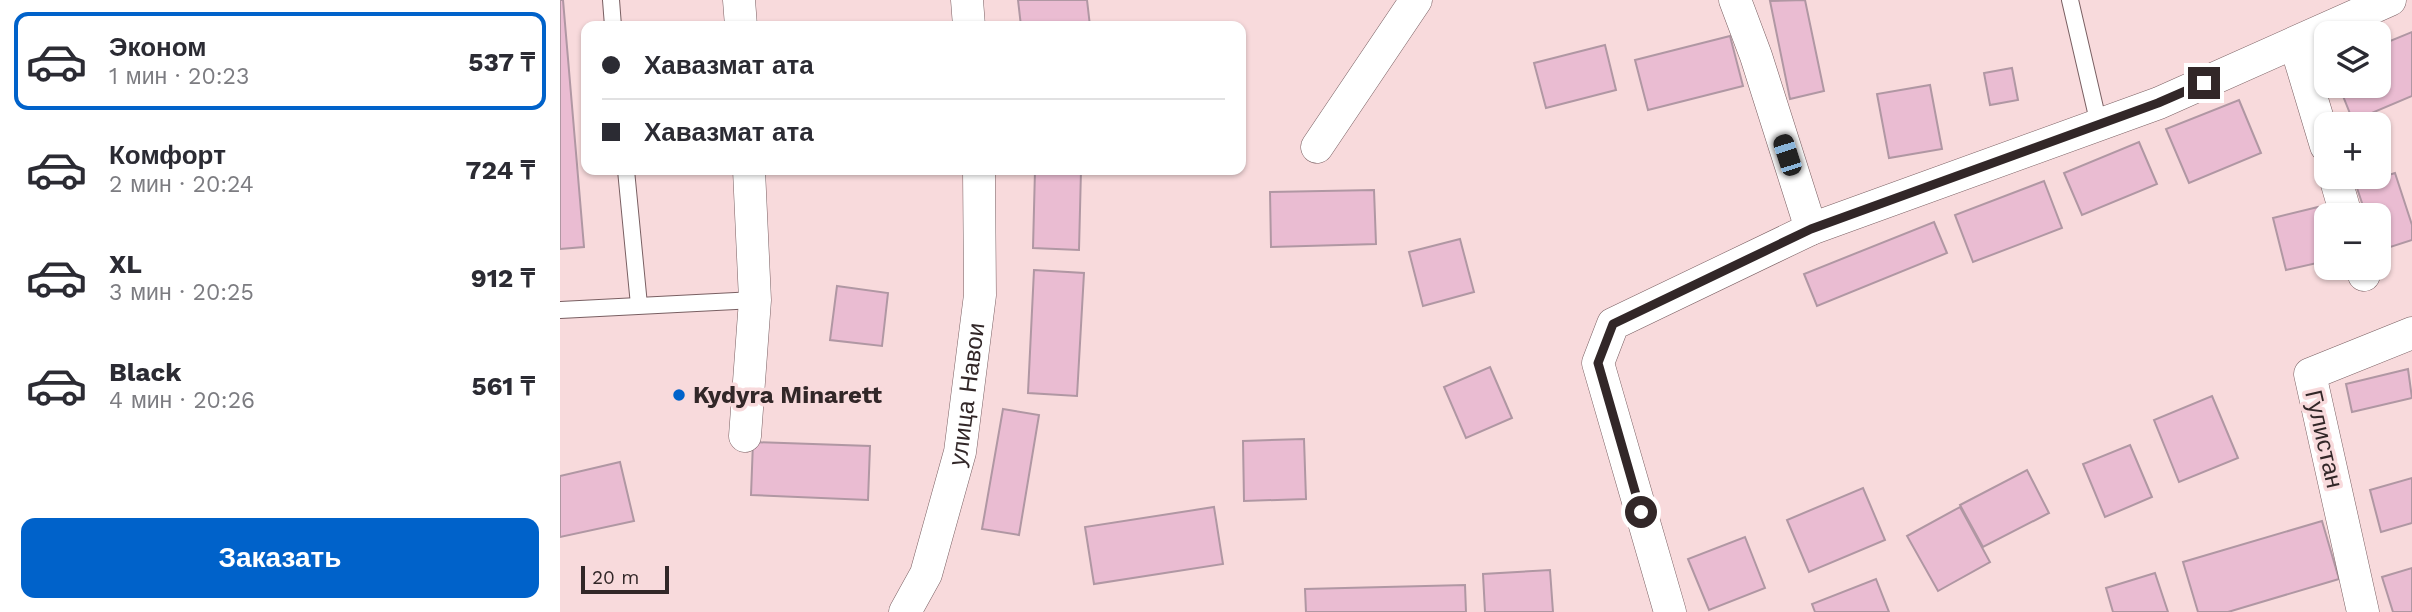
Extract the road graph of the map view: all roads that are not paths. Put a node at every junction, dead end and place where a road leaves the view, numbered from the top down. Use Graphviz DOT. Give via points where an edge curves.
graph roads {
  1 [pos="611,0"];
  2 [pos="739,0"];
  3 [pos="967,0"];
  4 [pos="1416,0"];
  5 [pos="1735,0"];
  6 [pos="2070,0"];
  7 [pos="2390,0"];
  8 [pos="613,21"];
  9 [pos="741,21"];
  10 [pos="969,21"];
  11 [pos="2295,43"];
  12 [pos="2316,112"];
  13 [pos="2099,125"];
  14 [pos="1317,148"];
  15 [pos="626,175"];
  16 [pos="749,175"];
  17 [pos="979,175"];
  18 [pos="1811,229"];
  19 [pos="755,300"];
  20 [pos="639,305"];
  21 [pos="560,310"];
  22 [pos="2412,333"];
  23 [pos="745,436"];
  24 [pos="905,612"];
  25 [pos="1670,612"];
  26 [pos="2363,612"];
  1 -- 8 [label="lane"];
  2 -- 9 [label="street"];
  3 -- 10 [label="street"];
  4 -- 14 [label="street"];
  5 -- 18 [label="street"];
  6 -- 13 [label="lane"];
  7 -- 11 [label="street"];
  11 -- 12 [label="street"];
  11 -- 13 [label="street"];
  13 -- 18 [label="street"];
  15 -- 20 [label="lane"];
  16 -- 19 [label="street"];
  17 -- 24 [label="street, улица Навои" via="981,295 960,452 926,574"];
  18 -- 25 [label="street" via="1613,324 1598,363"];
  19 -- 20 [label="lane"];
  19 -- 23 [label="street"];
  20 -- 21 [label="lane"];
  22 -- 26 [label="street, Гулистан" via="2310,374"];
}
